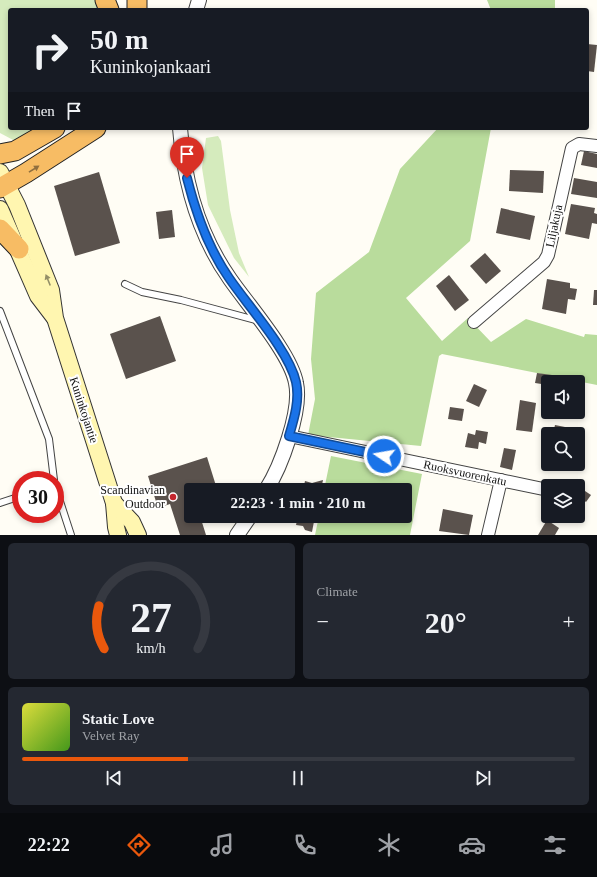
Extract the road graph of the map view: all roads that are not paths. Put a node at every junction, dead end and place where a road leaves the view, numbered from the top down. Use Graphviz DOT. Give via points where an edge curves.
graph roads {
  1 [pos="52,130"];
  2 [pos="93,130"];
  3 [pos="180,130"];
  4 [pos="597,146"];
  5 [pos="0,154"];
  6 [pos="1,178"];
  7 [pos="0,209"];
  8 [pos="0,229"];
  9 [pos="19,249"];
  10 [pos="124,284"];
  11 [pos="0,311"];
  12 [pos="55,318"];
  13 [pos="261,322"];
  14 [pos="474,322"];
  15 [pos="289,436"];
  16 [pos="53,471"];
  17 [pos="501,480"];
  18 [pos="269,483"];
  19 [pos="541,489"];
  20 [pos="12,499"];
  21 [pos="114,502"];
  22 [pos="0,503"];
  23 [pos="64,514"];
  24 [pos="245,523"];
  25 [pos="71,535"];
  26 [pos="118,535"];
  27 [pos="138,535"];
  28 [pos="237,535"];
  29 [pos="488,535"];
  1 -- 5 [label="highway" via="15,151"];
  6 -- 2 [label="highway, one-way" via="46,161"];
  3 -- 13 [label="street" via="192,200 207,237 228,277"];
  4 -- 14 [label="street, Liljakuja" via="579,144 572,148 548,255 544,262"];
  12 -- 6 [label="main road, Kuninkojantie, one-way" via="52,290 25,224"];
  7 -- 9 [label="main road, Kuninkojantie"];
  8 -- 9 [label="highway"];
  9 -- 12 [label="main road, Kuninkojantie" via="38,296"];
  10 -- 13 [label="lane" via="142,292"];
  11 -- 16 [label="lane" via="49,439"];
  12 -- 21 [label="main road, Kuninkojantie"];
  13 -- 15 [label="street" via="287,361 296,384 296,405"];
  15 -- 17 [label="street, Ruoksvuorenkatu"];
  15 -- 18 [label="street"];
  17 -- 19 [label="street, Ruoksvuorenkatu"];
  17 -- 29 [label="street"];
  20 -- 22 [label="lane"];
  21 -- 26 [label="main road, Kuninkojantie"];
  21 -- 27 [label="main road, Kuninkojantie" via="132,522"];
  23 -- 25 [label="lane"];
  24 -- 28 [label="street"];
}
